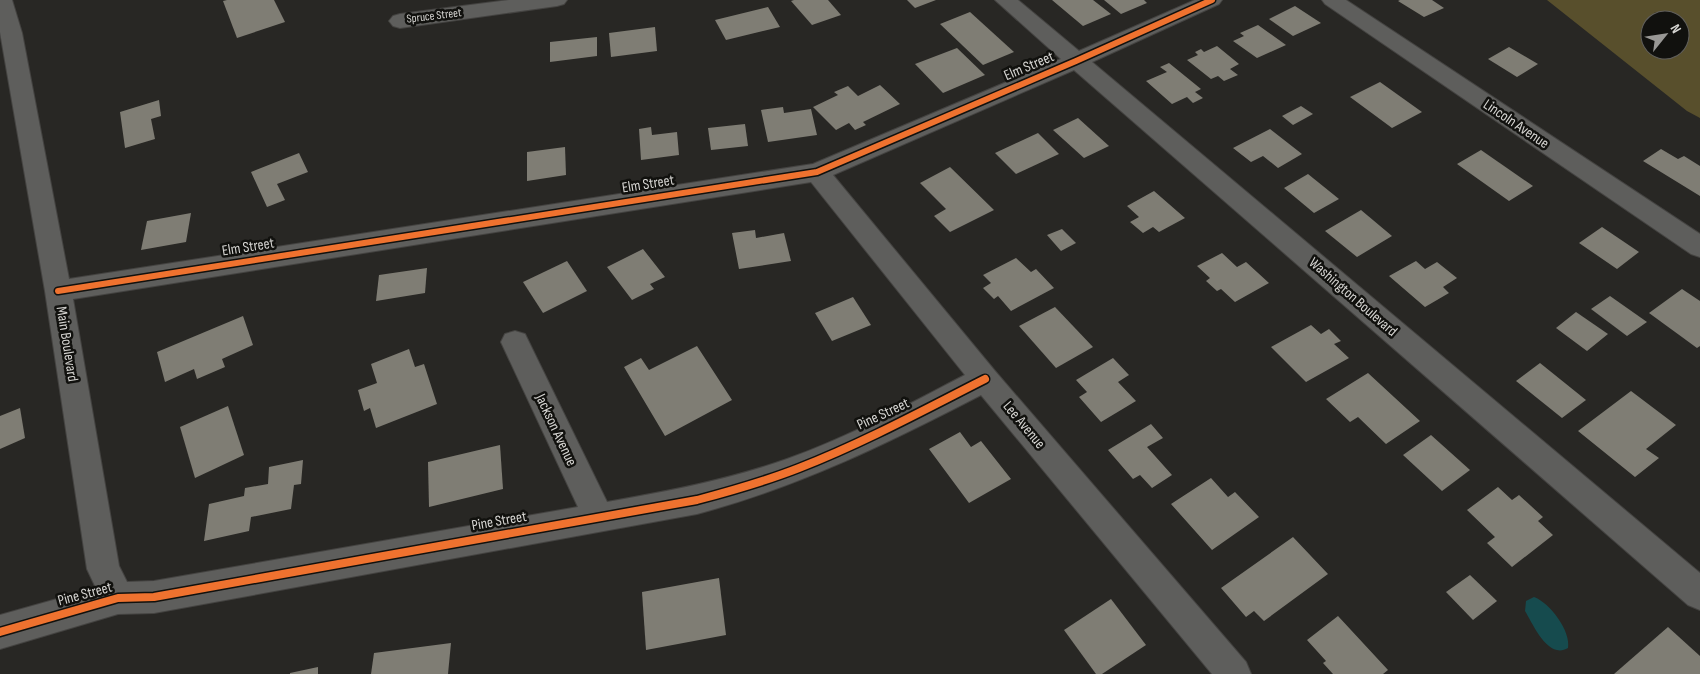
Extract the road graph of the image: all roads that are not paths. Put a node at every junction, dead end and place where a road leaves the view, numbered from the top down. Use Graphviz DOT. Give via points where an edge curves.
graph roads {
  1 [pos="2,0"];
  2 [pos="557,0"];
  3 [pos="1005,0"];
  4 [pos="1212,0"];
  5 [pos="1332,0"];
  6 [pos="400,21"];
  7 [pos="1076,61"];
  8 [pos="817,172"];
  9 [pos="1700,247"];
  10 [pos="58,291"];
  11 [pos="515,342"];
  12 [pos="985,378"];
  13 [pos="598,517"];
  14 [pos="1700,594"];
  15 [pos="118,598"];
  16 [pos="0,632"];
  17 [pos="1234,674"];
  1 -- 10 [label="street, Main Boulevard" via="11,33"];
  2 -- 6 [label="street, Spruce Street"];
  3 -- 7 [label="street, Washington Boulevard"];
  4 -- 7 [label="street, Elm Street"];
  5 -- 9 [label="street, Lincoln Avenue"];
  7 -- 8 [label="street, Elm Street"];
  7 -- 14 [label="street, Washington Boulevard"];
  8 -- 10 [label="street, Elm Street"];
  8 -- 12 [label="street, Lee Avenue"];
  10 -- 15 [label="street, Main Boulevard" via="103,569"];
  11 -- 13 [label="street, Jackson Avenue"];
  12 -- 13 [label="street, Pine Street" via="800,468 697,500"];
  12 -- 17 [label="street, Lee Avenue"];
  13 -- 15 [label="street, Pine Street" via="154,597"];
  15 -- 16 [label="street, Pine Street"];
}
